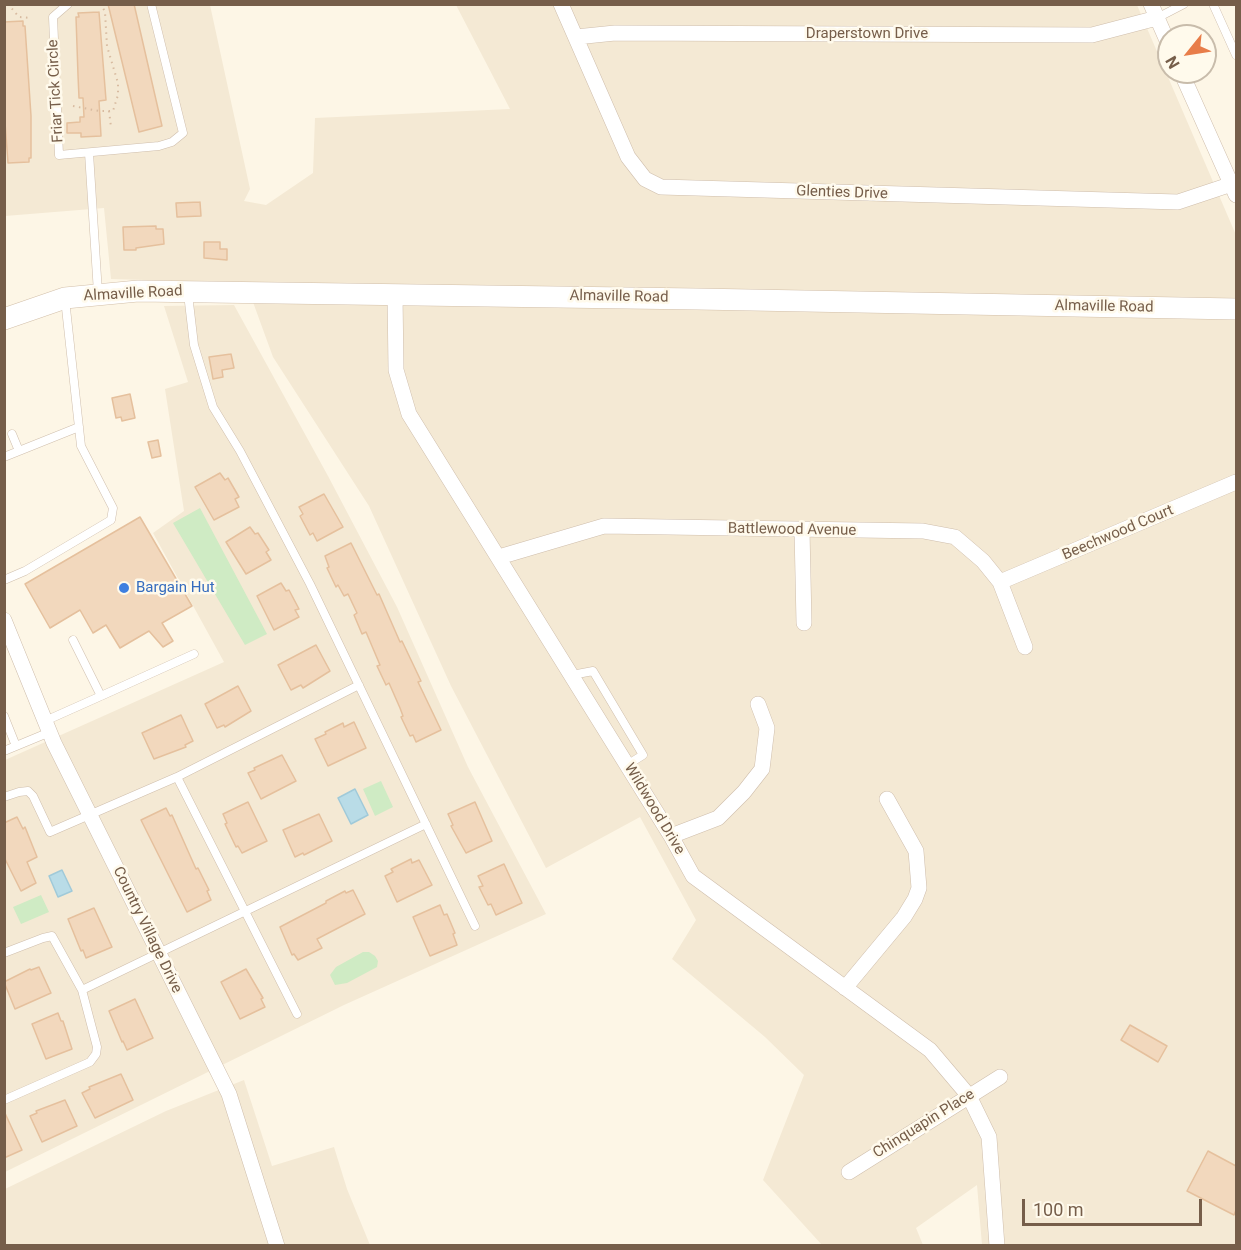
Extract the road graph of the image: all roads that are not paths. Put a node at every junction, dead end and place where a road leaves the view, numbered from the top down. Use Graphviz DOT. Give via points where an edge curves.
graph roads {
  1 [pos="68,4"];
  2 [pos="151,4"];
  3 [pos="561,4"];
  4 [pos="1184,4"];
  5 [pos="1214,4"];
  6 [pos="1154,11"];
  7 [pos="576,37"];
  8 [pos="1236,55"];
  9 [pos="1186,84"];
  10 [pos="89,153"];
  11 [pos="1234,189"];
  12 [pos="188,291"];
  13 [pos="394,294"];
  14 [pos="98,295"];
  15 [pos="65,298"];
  16 [pos="1236,309"];
  17 [pos="4,319"];
  18 [pos="79,427"];
  19 [pos="12,434"];
  20 [pos="19,451"];
  21 [pos="4,457"];
  22 [pos="1236,482"];
  23 [pos="802,530"];
  24 [pos="499,557"];
  25 [pos="4,580"];
  26 [pos="1000,582"];
  27 [pos="4,620"];
  28 [pos="804,623"];
  29 [pos="74,640"];
  30 [pos="1025,647"];
  31 [pos="194,654"];
  32 [pos="359,684"];
  33 [pos="101,696"];
  34 [pos="758,704"];
  35 [pos="4,716"];
  36 [pos="48,726"];
  37 [pos="16,746"];
  38 [pos="4,751"];
  39 [pos="177,777"];
  40 [pos="4,797"];
  41 [pos="886,800"];
  42 [pos="90,815"];
  43 [pos="426,824"];
  44 [pos="671,836"];
  45 [pos="245,912"];
  46 [pos="475,926"];
  47 [pos="4,953"];
  48 [pos="159,953"];
  49 [pos="845,988"];
  50 [pos="82,990"];
  51 [pos="297,1014"];
  52 [pos="1000,1077"];
  53 [pos="969,1096"];
  54 [pos="4,1100"];
  55 [pos="849,1172"];
  56 [pos="277,1245"];
  57 [pos="997,1245"];
  1 -- 10 [label="lane, Friar Tick Circle" via="53,17 59,155"];
  2 -- 10 [label="lane, Friar Tick Circle" via="183,134 159,146"];
  3 -- 7 [label="street, Glenties Drive"];
  4 -- 6 [label="lane"];
  5 -- 8 [label="lane"];
  6 -- 7 [label="street, Draperstown Drive" via="1092,35 615,33"];
  7 -- 11 [label="street, Glenties Drive" via="628,157 645,179 661,187 1178,202"];
  9 -- 11 [label="street"];
  10 -- 14 [label="lane"];
  12 -- 13 [label="street, Almaville Road"];
  12 -- 14 [label="street, Almaville Road"];
  12 -- 32 [label="lane" via="194,345 213,407 240,451"];
  13 -- 16 [label="street, Almaville Road"];
  13 -- 24 [label="street, Wildwood Drive" via="396,370 409,414"];
  14 -- 15 [label="street, Almaville Road"];
  15 -- 17 [label="street, Almaville Road"];
  15 -- 18 [label="lane"];
  18 -- 20 [label="lane"];
  18 -- 25 [label="lane" via="81,446 113,508 111,520"];
  19 -- 20 [label="lane"];
  20 -- 21 [label="lane"];
  22 -- 26 [label="street, Beechwood Court"];
  23 -- 24 [label="street, Battlewood Avenue" via="604,526"];
  23 -- 26 [label="street, Battlewood Avenue" via="923,531 955,537"];
  23 -- 28 [label="street"];
  24 -- 44 [label="street, Wildwood Drive"];
  26 -- 30 [label="street, Battlewood Avenue"];
  27 -- 36 [label="street, Country Village Drive"];
  29 -- 33 [label="lane"];
  31 -- 33 [label="lane"];
  32 -- 39 [label="lane"];
  32 -- 43 [label="lane"];
  33 -- 36 [label="lane"];
  34 -- 44 [label="street" via="767,728 762,769 717,818"];
  35 -- 37 [label="lane"];
  36 -- 37 [label="lane"];
  36 -- 42 [label="street, Country Village Drive"];
  37 -- 38 [label="lane"];
  39 -- 42 [label="lane"];
  39 -- 45 [label="lane"];
  40 -- 42 [label="lane" via="28,791 50,831"];
  41 -- 49 [label="street" via="916,850 919,888 904,917"];
  42 -- 48 [label="street, Country Village Drive"];
  43 -- 45 [label="lane"];
  43 -- 46 [label="lane"];
  44 -- 49 [label="street, Wildwood Drive" via="693,876"];
  45 -- 48 [label="lane"];
  45 -- 51 [label="lane"];
  47 -- 50 [label="lane" via="52,936"];
  48 -- 50 [label="lane"];
  48 -- 56 [label="street, Country Village Drive" via="229,1094"];
  49 -- 53 [label="street, Wildwood Drive" via="930,1050"];
  50 -- 54 [label="lane" via="96,1054 90,1062"];
  52 -- 53 [label="street, Chinquapin Place"];
  53 -- 55 [label="street, Chinquapin Place"];
  53 -- 57 [label="street, Wildwood Drive" via="989,1137"];
}
